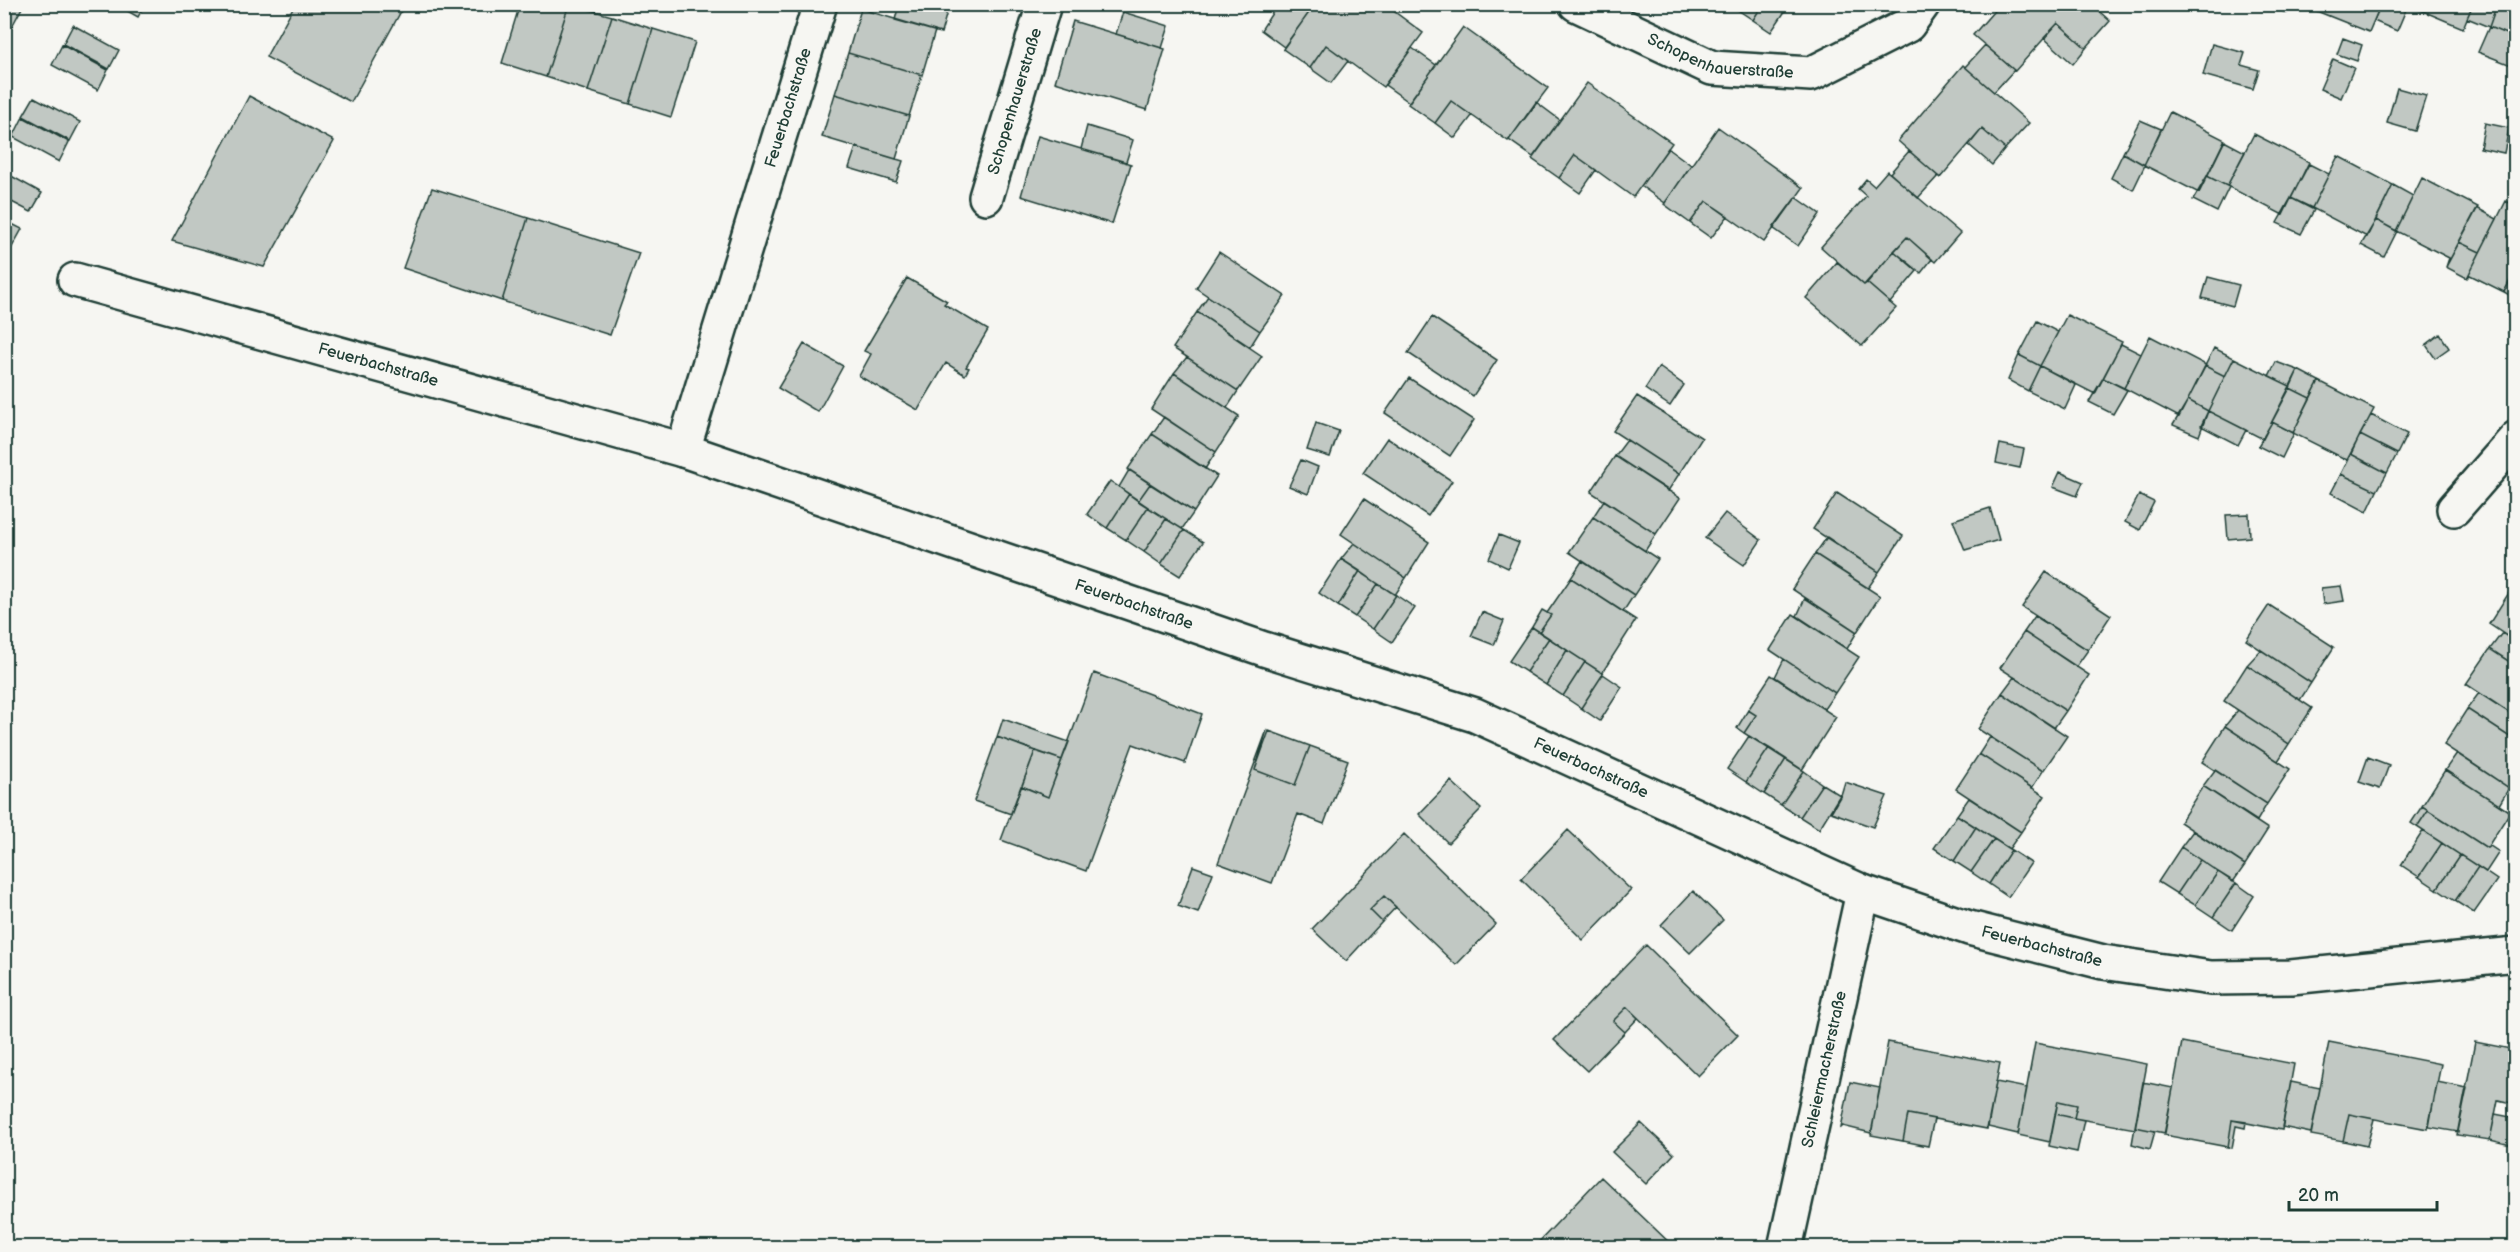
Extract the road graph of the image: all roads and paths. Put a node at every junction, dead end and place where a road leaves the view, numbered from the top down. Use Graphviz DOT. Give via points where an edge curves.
graph roads {
  1 [pos="820,4"];
  2 [pos="1044,4"];
  3 [pos="1576,4"];
  4 [pos="1923,4"];
  5 [pos="986,197"];
  6 [pos="75,280"];
  7 [pos="2516,438"];
  8 [pos="683,450"];
  9 [pos="2454,509"];
  10 [pos="1863,892"];
  11 [pos="2516,954"];
  12 [pos="1785,1248"];
  1 -- 8 [label="street, Feuerbachstraße"];
  2 -- 5 [label="street, Schopenhauerstraße"];
  3 -- 4 [label="street, Schopenhauerstraße" via="1712,68 1811,74 1908,25"];
  6 -- 8 [label="street, Feuerbachstraße"];
  7 -- 9 [label="street"];
  8 -- 10 [label="street, Feuerbachstraße" via="1264,649 1475,715"];
  10 -- 11 [label="street, Feuerbachstraße" via="1969,928 2107,962 2211,978 2291,977"];
  10 -- 12 [label="street, Schleiermacherstraße"];
}
